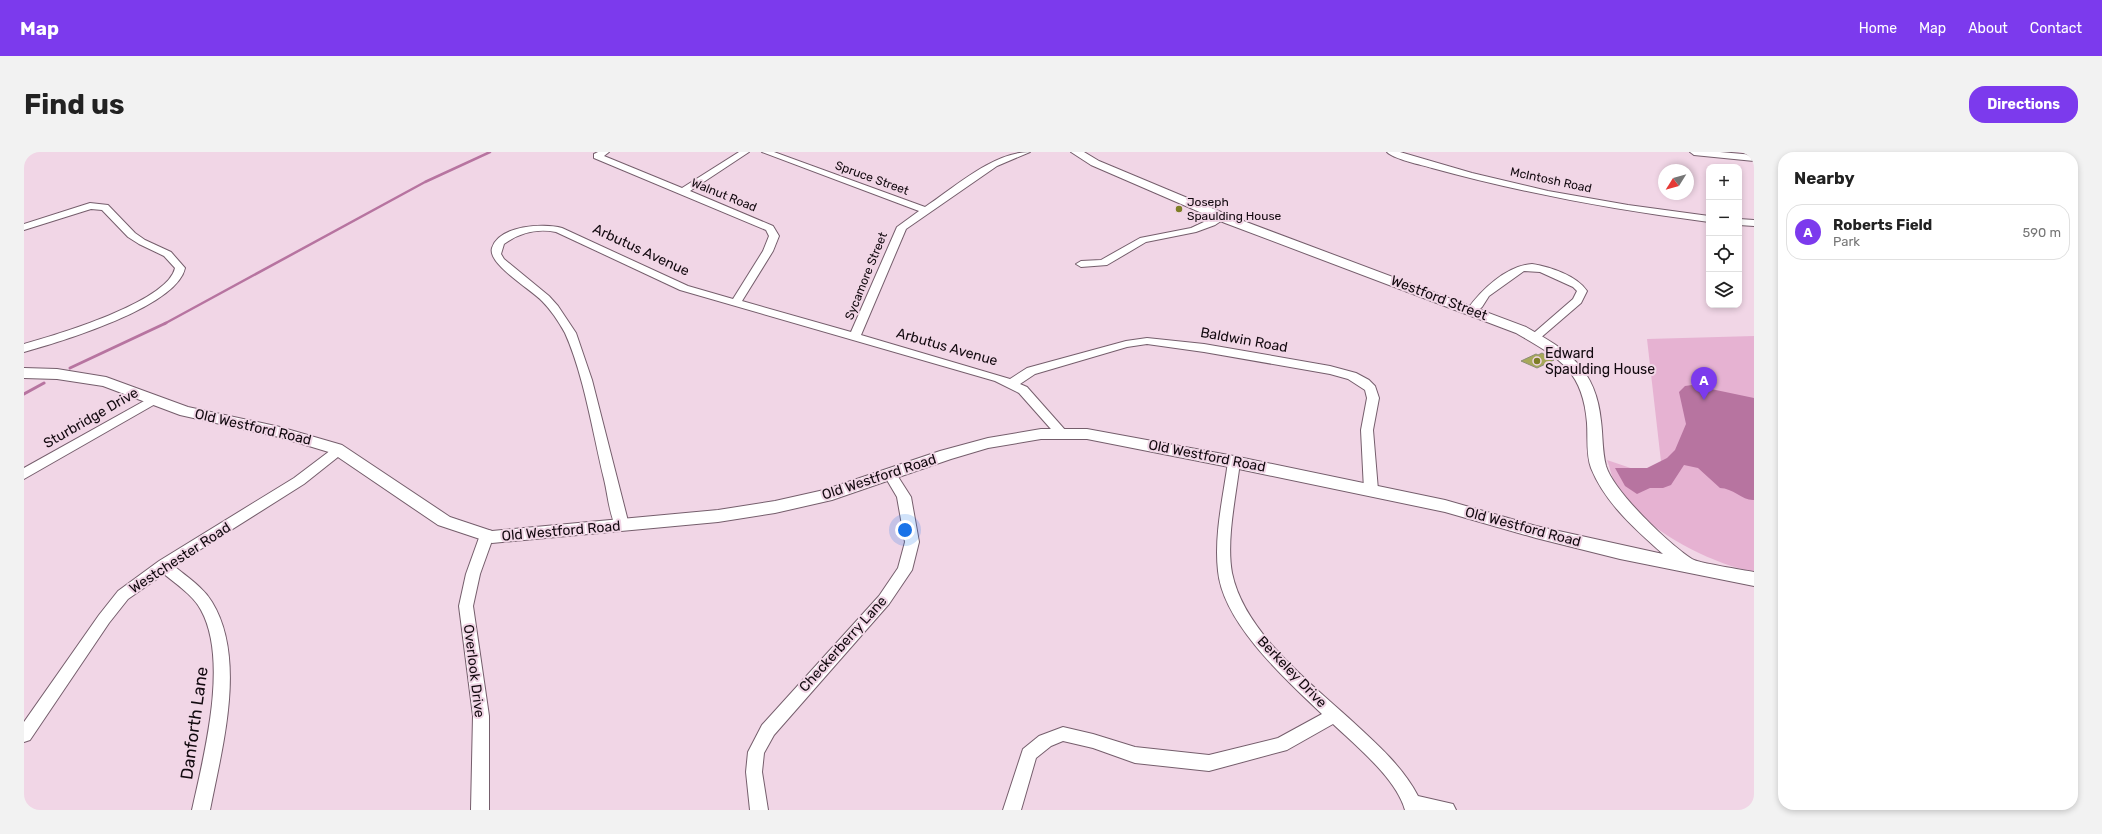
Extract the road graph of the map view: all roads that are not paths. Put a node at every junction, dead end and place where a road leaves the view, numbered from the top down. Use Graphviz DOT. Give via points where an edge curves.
graph roads {
  1 [pos="605,152"];
  2 [pos="745,152"];
  3 [pos="766,152"];
  4 [pos="1026,152"];
  5 [pos="1076,152"];
  6 [pos="1391,152"];
  7 [pos="1694,152"];
  8 [pos="1754,158"];
  9 [pos="684,192"];
  10 [pos="924,210"];
  11 [pos="1221,217"];
  12 [pos="1706,219"];
  13 [pos="1742,222"];
  14 [pos="1754,223"];
  15 [pos="24,227"];
  16 [pos="1081,264"];
  17 [pos="735,302"];
  18 [pos="1472,310"];
  19 [pos="855,337"];
  20 [pos="1534,338"];
  21 [pos="24,348"];
  22 [pos="24,373"];
  23 [pos="1012,383"];
  24 [pos="153,400"];
  25 [pos="1062,434"];
  26 [pos="339,450"];
  27 [pos="1234,462"];
  28 [pos="24,474"];
  29 [pos="890,475"];
  30 [pos="1371,490"];
  31 [pos="622,525"];
  32 [pos="486,536"];
  33 [pos="1687,564"];
  34 [pos="164,565"];
  35 [pos="1754,579"];
  36 [pos="1334,715"];
  37 [pos="24,735"];
  38 [pos="1413,806"];
  39 [pos="201,810"];
  40 [pos="480,810"];
  41 [pos="759,810"];
  42 [pos="1012,810"];
  43 [pos="1447,810"];
  1 -- 9 [label="street, Walnut Road" via="597,156"];
  2 -- 9 [label="street"];
  3 -- 10 [label="street, Spruce Street"];
  4 -- 10 [label="street, Sycamore Street" via="994,164"];
  5 -- 11 [label="main road, Westford Street"];
  6 -- 12 [label="street, McIntosh Road" via="1468,176 1554,195 1620,208"];
  7 -- 8 [label="street"];
  9 -- 17 [label="street, Walnut Road" via="757,222 773,232 774,236 768,250"];
  10 -- 19 [label="street, Sycamore Street" via="906,222 898,232"];
  11 -- 16 [label="street" via="1208,227 1141,241 1104,262"];
  11 -- 18 [label="main road, Westford Street"];
  13 -- 14 [label="street"];
  15 -- 21 [label="street" via="90,206 105,207 122,226 142,242 170,253 180,268 177,278 166,289 146,302 52,341"];
  17 -- 19 [label="street, Arbutus Avenue"];
  17 -- 31 [label="street, Arbutus Avenue" via="672,283 559,230 525,230 505,239 497,248 496,255 500,260 545,298 570,333 586,380"];
  18 -- 20 [label="main road, Westford Street"];
  18 -- 20 [label="street" via="1485,294 1521,268 1543,269 1577,285 1582,291 1577,301"];
  19 -- 23 [label="street, Arbutus Avenue"];
  20 -- 33 [label="main road, Westford Street" via="1564,356 1586,380 1593,406 1599,467 1610,490 1629,512"];
  22 -- 24 [label="main road, Old Westford Road" via="79,376 106,382"];
  23 -- 25 [label="street, Arbutus Avenue"];
  23 -- 30 [label="street, Baldwin Road" via="1031,371 1126,344 1147,341 1204,348 1352,376 1371,389 1373,398 1367,430"];
  24 -- 26 [label="main road, Old Westford Road" via="185,411 280,432"];
  24 -- 28 [label="street, Sturbridge Drive"];
  25 -- 27 [label="main road, Old Westford Road" via="1087,434 1126,440"];
  25 -- 29 [label="main road, Old Westford Road" via="1041,434 988,443"];
  26 -- 32 [label="main road, Old Westford Road" via="444,520"];
  26 -- 34 [label="street, Westchester Road" via="299,481"];
  27 -- 30 [label="main road, Old Westford Road"];
  27 -- 36 [label="street, Berkeley Drive" via="1228,508 1225,567 1233,598 1246,622 1274,657"];
  29 -- 31 [label="main road, Old Westford Road" via="826,496 775,507 718,516"];
  29 -- 41 [label="street, Checkerberry Lane" via="904,497 912,542 905,570 884,600 768,730 756,752 754,772"];
  30 -- 33 [label="main road, Old Westford Road" via="1445,506 1536,532 1620,552"];
  31 -- 32 [label="main road, Old Westford Road"];
  32 -- 40 [label="street, Overlook Drive" via="466,606 481,716"];
  33 -- 35 [label="main road, Old Westford Road"];
  34 -- 37 [label="street, Westchester Road" via="123,595"];
  34 -- 39 [label="street, Danforth Lane" via="206,605 214,622 223,665"];
  36 -- 38 [label="street, Berkeley Drive" via="1355,733 1392,773"];
  36 -- 42 [label="street" via="1281,745 1210,763 1135,756 1093,741 1063,734 1044,741 1029,754"];
  38 -- 43 [label="street"];
}
